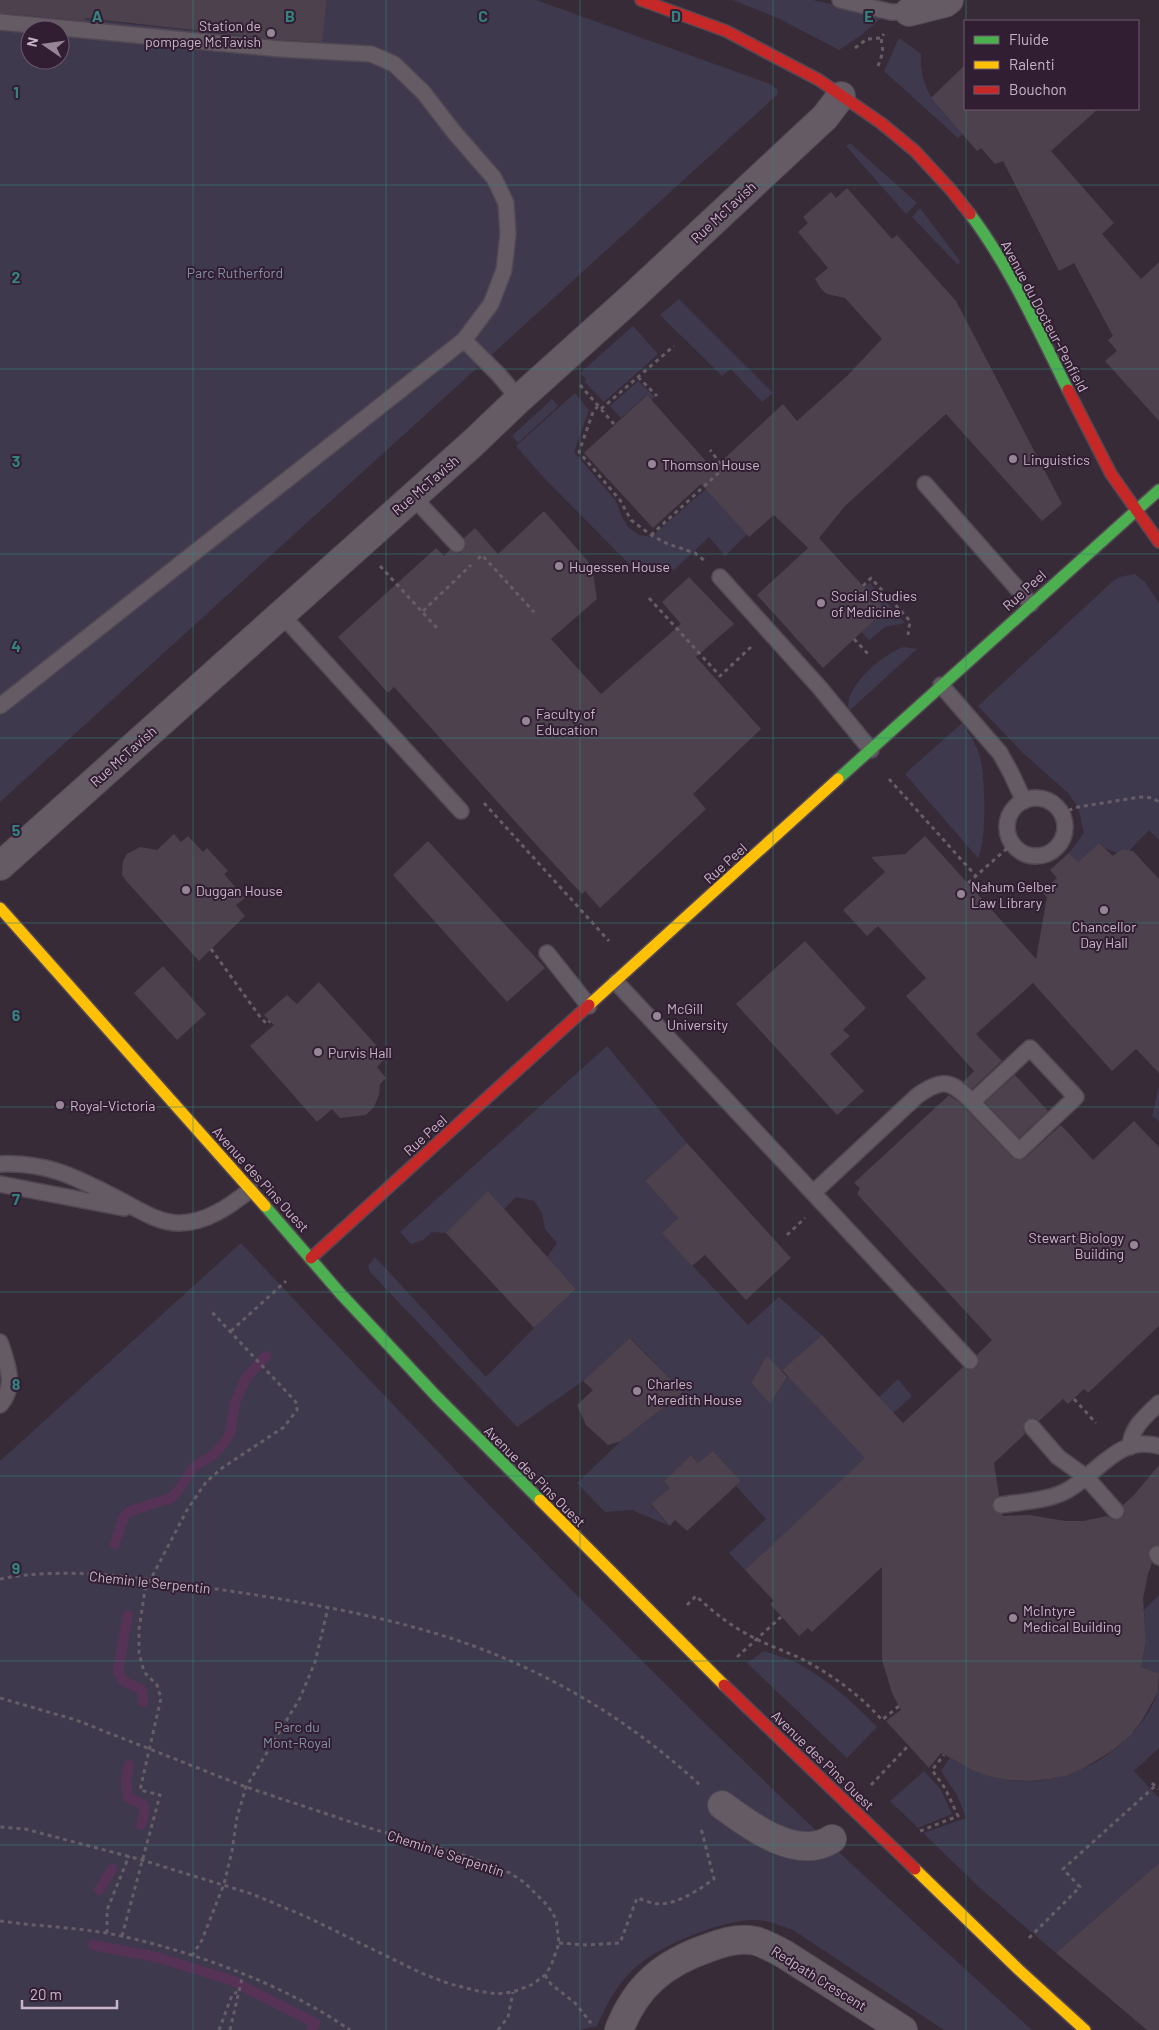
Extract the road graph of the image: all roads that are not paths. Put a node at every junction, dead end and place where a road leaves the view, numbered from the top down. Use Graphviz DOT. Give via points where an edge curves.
graph roads {
  1 [pos="641,0"];
  2 [pos="840,0"];
  3 [pos="949,0"];
  4 [pos="909,12"];
  5 [pos="0,22"];
  6 [pos="841,96"];
  7 [pos="464,340"];
  8 [pos="519,398"];
  9 [pos="925,484"];
  10 [pos="1159,490"];
  11 [pos="412,496"];
  12 [pos="1136,512"];
  13 [pos="1159,542"];
  14 [pos="457,544"];
  15 [pos="720,577"];
  16 [pos="1031,604"];
  17 [pos="281,614"];
  18 [pos="941,685"];
  19 [pos="0,706"];
  20 [pos="870,750"];
  21 [pos="1024,801"];
  22 [pos="461,811"];
  23 [pos="0,866"];
  24 [pos="0,908"];
  25 [pos="546,954"];
  26 [pos="616,982"];
  27 [pos="589,1006"];
  28 [pos="972,1102"];
  29 [pos="0,1164"];
  30 [pos="0,1184"];
  31 [pos="250,1190"];
  32 [pos="813,1193"];
  33 [pos="143,1212"];
  34 [pos="311,1258"];
  35 [pos="0,1342"];
  36 [pos="970,1361"];
  37 [pos="1159,1403"];
  38 [pos="0,1405"];
  39 [pos="1032,1427"];
  40 [pos="1159,1446"];
  41 [pos="1130,1447"];
  42 [pos="1086,1477"];
  43 [pos="1001,1505"];
  44 [pos="1116,1511"];
  45 [pos="722,1805"];
  46 [pos="832,1839"];
  47 [pos="619,2030"];
  48 [pos="903,2030"];
  49 [pos="1085,2030"];
  1 -- 6 [label="main road, Avenue du Docteur-Penfield" via="726,31 819,80"];
  2 -- 4 [label="lane" via="891,12"];
  3 -- 4 [label="street"];
  5 -- 7 [label="lane" via="280,49 371,54 394,64 423,92 494,178 506,203 508,234 504,270 491,304"];
  6 -- 8 [label="street, Rue McTavish" via="818,123"];
  6 -- 12 [label="main road, Avenue du Docteur-Penfield" via="882,122 915,151 951,190 984,234 1007,270 1111,474"];
  7 -- 8 [label="lane"];
  7 -- 19 [label="lane"];
  8 -- 11 [label="street, Rue McTavish"];
  9 -- 16 [label="lane"];
  10 -- 12 [label="main road, Rue Peel"];
  11 -- 14 [label="lane"];
  11 -- 17 [label="street, Rue McTavish"];
  12 -- 13 [label="main road, Avenue du Docteur-Penfield"];
  12 -- 16 [label="main road, Rue Peel"];
  15 -- 20 [label="lane" via="820,688"];
  16 -- 18 [label="main road, Rue Peel"];
  17 -- 22 [label="lane"];
  17 -- 23 [label="street, Rue McTavish"];
  18 -- 20 [label="main road, Rue Peel"];
  18 -- 21 [label="lane" via="1000,753"];
  20 -- 26 [label="main road, Rue Peel"];
  21 -- 21 [label="lane" via="1008,818 1007,832 1012,844 1029,856 1048,854 1063,836 1061,813 1042,799"];
  24 -- 31 [label="main road, Avenue des Pins Ouest"];
  25 -- 27 [label="lane"];
  26 -- 27 [label="main road, Rue Peel"];
  26 -- 32 [label="lane"];
  27 -- 34 [label="main road, Rue Peel"];
  28 -- 28 [label="lane" via="1019,1151 1076,1098 1030,1048"];
  28 -- 32 [label="lane" via="958,1087 938,1084 928,1088"];
  29 -- 33 [label="lane" via="44,1166 58,1170"];
  30 -- 33 [label="lane"];
  31 -- 33 [label="lane" via="225,1208 198,1221 174,1222"];
  31 -- 34 [label="main road, Avenue des Pins Ouest"];
  32 -- 36 [label="lane"];
  34 -- 49 [label="main road, Avenue des Pins Ouest" via="406,1365 646,1609 1002,1954"];
  35 -- 38 [label="lane" via="11,1385"];
  37 -- 41 [label="lane" via="1134,1430"];
  39 -- 42 [label="lane" via="1058,1456"];
  40 -- 41 [label="lane"];
  41 -- 42 [label="lane" via="1112,1455"];
  42 -- 43 [label="lane" via="1062,1493"];
  42 -- 44 [label="lane"];
  45 -- 46 [label="street" via="766,1834 788,1843 813,1846"];
  47 -- 48 [label="street, Redpath Crescent" via="641,1990 674,1962 716,1945 746,1940 767,1945 784,1954"];
}
